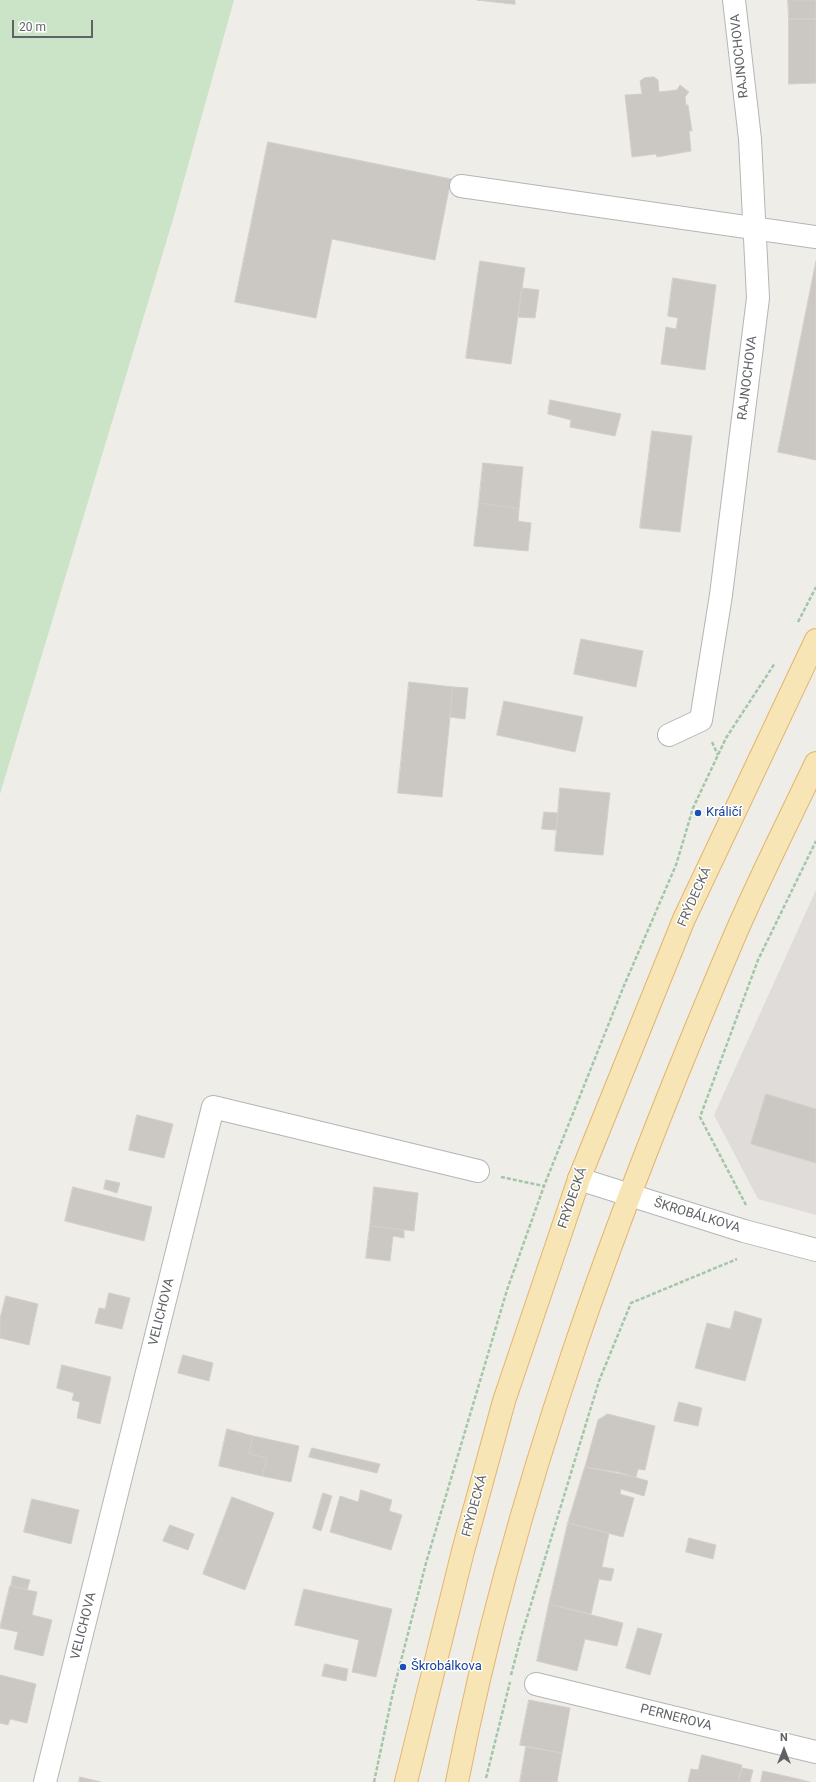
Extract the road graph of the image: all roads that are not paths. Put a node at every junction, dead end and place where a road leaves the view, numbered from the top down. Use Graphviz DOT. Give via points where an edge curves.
graph roads {
  1 [pos="734,0"];
  2 [pos="461,186"];
  3 [pos="754,227"];
  4 [pos="816,237"];
  5 [pos="816,640"];
  6 [pos="669,735"];
  7 [pos="816,762"];
  8 [pos="478,1172"];
  9 [pos="579,1179"];
  10 [pos="629,1195"];
  11 [pos="816,1250"];
  12 [pos="536,1684"];
  13 [pos="816,1752"];
  14 [pos="45,1782"];
  15 [pos="406,1782"];
  16 [pos="457,1782"];
  1 -- 3 [label="street, RAJNOCHOVA" via="750,139"];
  2 -- 3 [label="street"];
  3 -- 4 [label="street"];
  3 -- 6 [label="street, RAJNOCHOVA" via="758,298 721,595 701,720"];
  5 -- 9 [label="main road, FRÝDECKÁ" via="684,919"];
  7 -- 10 [label="main road" via="736,933"];
  8 -- 14 [label="street, VELICHOVA" via="213,1107"];
  9 -- 10 [label="street, ŠKROBÁLKOVA"];
  9 -- 15 [label="main road, FRÝDECKÁ" via="504,1401 463,1551"];
  10 -- 11 [label="street, ŠKROBÁLKOVA"];
  10 -- 16 [label="main road" via="584,1316 519,1527 472,1703"];
  12 -- 13 [label="street, PERNEROVA"];
}
